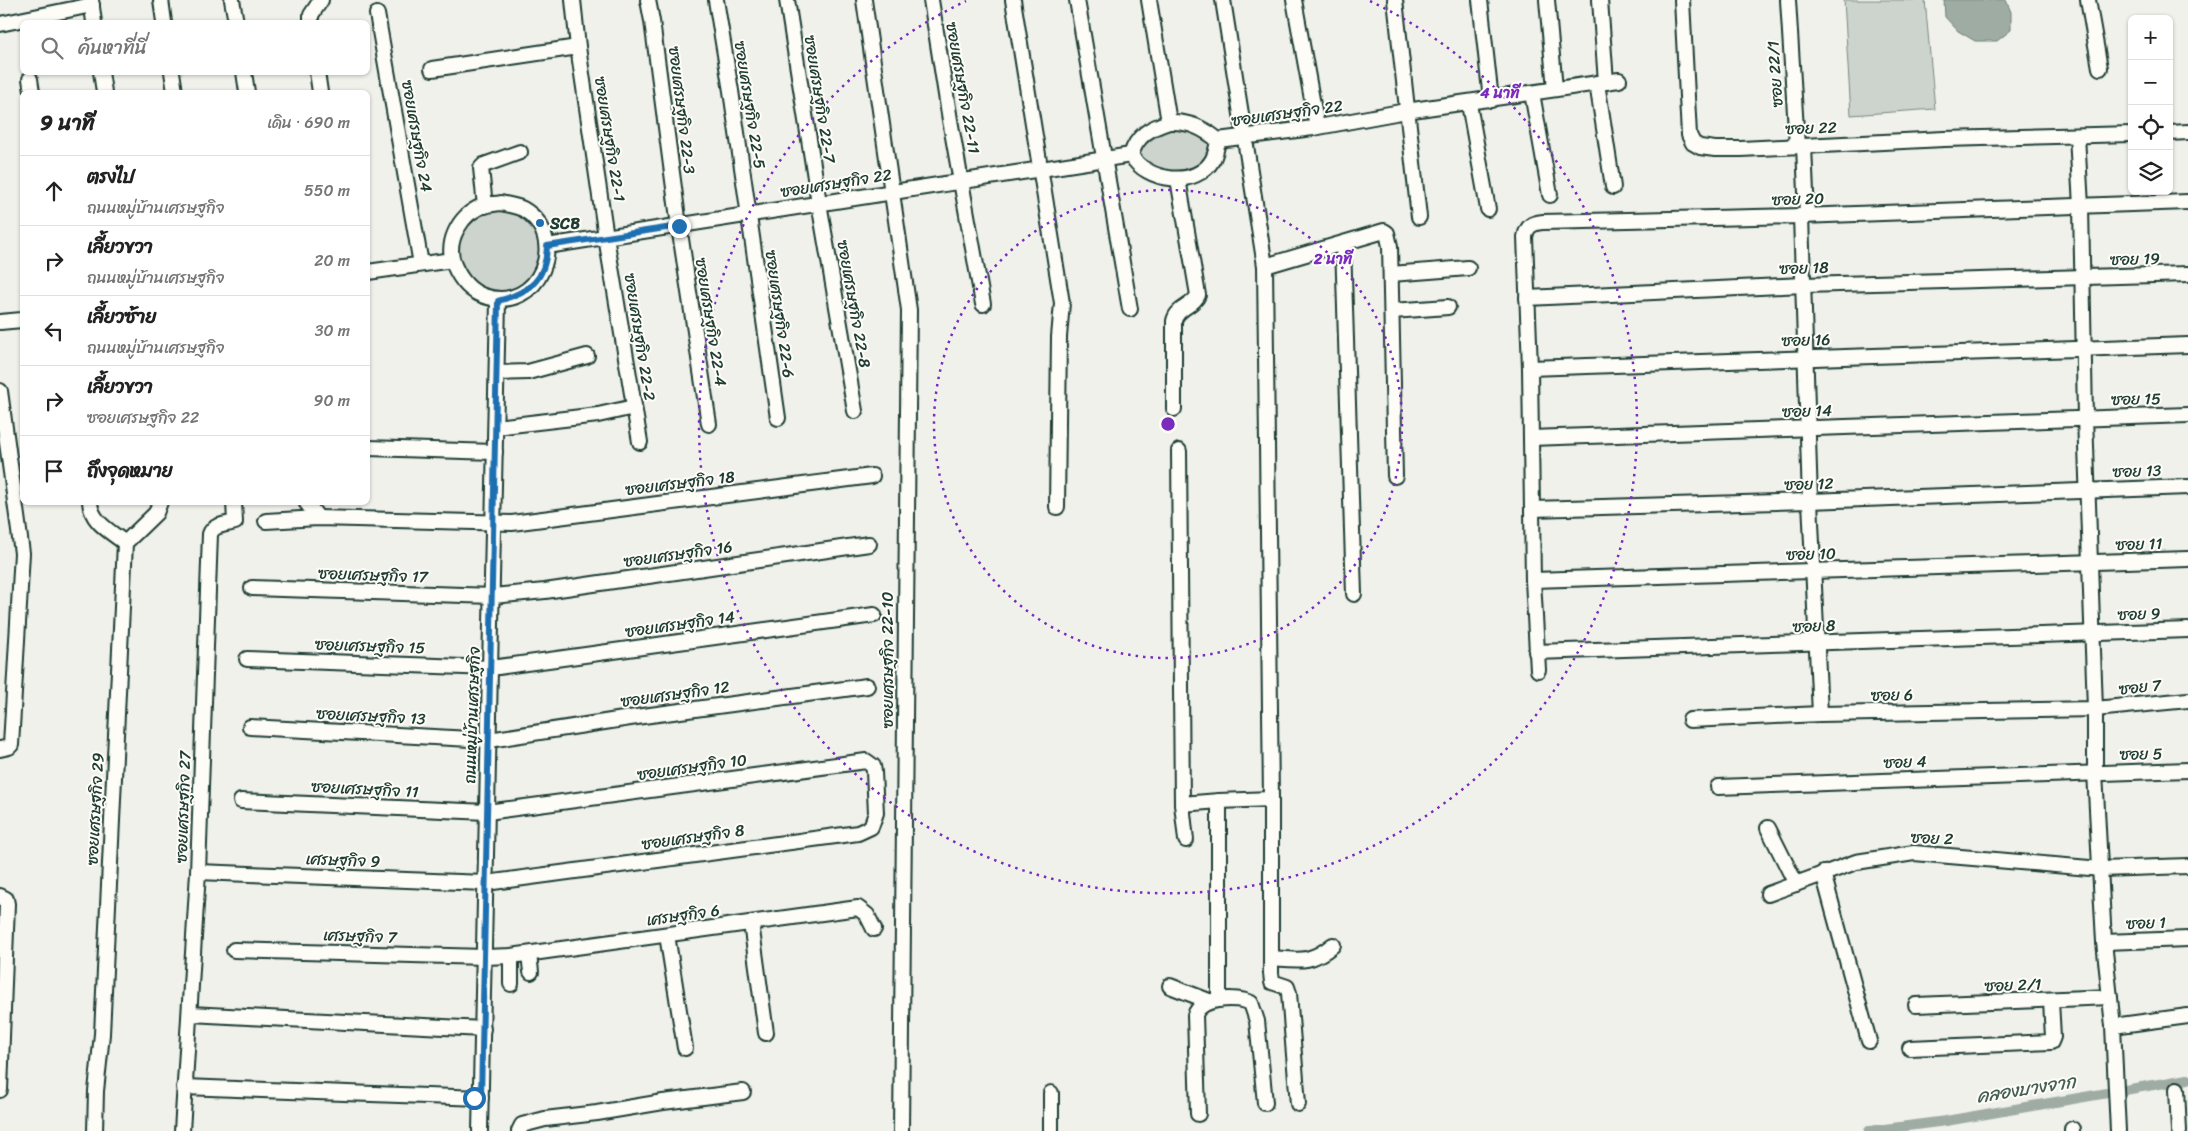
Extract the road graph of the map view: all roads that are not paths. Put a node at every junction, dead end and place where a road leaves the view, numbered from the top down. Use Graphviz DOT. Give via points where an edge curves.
graph roads {
  1 [pos="161,0"];
  2 [pos="232,0"];
  3 [pos="321,0"];
  4 [pos="573,0"];
  5 [pos="648,0"];
  6 [pos="716,0"];
  7 [pos="787,0"];
  8 [pos="864,0"];
  9 [pos="931,0"];
  10 [pos="1013,0"];
  11 [pos="1077,0"];
  12 [pos="1149,0"];
  13 [pos="1223,0"];
  14 [pos="1294,0"];
  15 [pos="1395,0"];
  16 [pos="1480,0"];
  17 [pos="1547,0"];
  18 [pos="1600,0"];
  19 [pos="1682,0"];
  20 [pos="1788,0"];
  21 [pos="2088,0"];
  22 [pos="92,3"];
  23 [pos="377,14"];
  24 [pos="94,20"];
  25 [pos="164,20"];
  26 [pos="236,20"];
  27 [pos="310,20"];
  28 [pos="0,24"];
  29 [pos="578,47"];
  30 [pos="2100,68"];
  31 [pos="432,69"];
  32 [pos="101,75"];
  33 [pos="172,75"];
  34 [pos="244,75"];
  35 [pos="318,75"];
  36 [pos="1607,82"];
  37 [pos="1556,89"];
  38 [pos="104,90"];
  39 [pos="174,90"];
  40 [pos="247,90"];
  41 [pos="320,90"];
  42 [pos="1532,93"];
  43 [pos="1491,100"];
  44 [pos="1469,104"];
  45 [pos="1406,111"];
  46 [pos="1169,122"];
  47 [pos="1317,127"];
  48 [pos="2188,132"];
  49 [pos="2173,133"];
  50 [pos="2128,134"];
  51 [pos="2077,136"];
  52 [pos="1243,137"];
  53 [pos="1218,140"];
  54 [pos="1801,146"];
  55 [pos="520,152"];
  56 [pos="1131,155"];
  57 [pos="1105,159"];
  58 [pos="1040,169"];
  59 [pos="1178,179"];
  60 [pos="962,181"];
  61 [pos="1613,187"];
  62 [pos="893,191"];
  63 [pos="1550,195"];
  64 [pos="2188,202"];
  65 [pos="819,203"];
  66 [pos="485,206"];
  67 [pos="2080,206"];
  68 [pos="1488,209"];
  69 [pos="748,214"];
  70 [pos="1419,216"];
  71 [pos="1804,216"];
  72 [pos="679,226"];
  73 [pos="606,237"];
  74 [pos="1343,244"];
  75 [pos="547,246"];
  76 [pos="452,260"];
  77 [pos="421,264"];
  78 [pos="1265,266"];
  79 [pos="1468,268"];
  80 [pos="370,272"];
  81 [pos="1391,274"];
  82 [pos="2188,274"];
  83 [pos="2083,278"];
  84 [pos="1804,285"];
  85 [pos="1527,298"];
  86 [pos="498,301"];
  87 [pos="983,304"];
  88 [pos="1448,307"];
  89 [pos="1130,310"];
  90 [pos="1392,311"];
  91 [pos="20,320"];
  92 [pos="0,322"];
  93 [pos="2188,346"];
  94 [pos="2084,349"];
  95 [pos="586,356"];
  96 [pos="1807,358"];
  97 [pos="1530,368"];
  98 [pos="497,373"];
  99 [pos="0,391"];
  100 [pos="634,407"];
  101 [pos="1174,409"];
  102 [pos="855,411"];
  103 [pos="2188,415"];
  104 [pos="2085,417"];
  105 [pos="778,418"];
  106 [pos="709,424"];
  107 [pos="496,428"];
  108 [pos="1809,428"];
  109 [pos="1530,438"];
  110 [pos="640,442"];
  111 [pos="370,448"];
  112 [pos="495,452"];
  113 [pos="1180,452"];
  114 [pos="872,476"];
  115 [pos="1395,476"];
  116 [pos="2188,487"];
  117 [pos="2087,490"];
  118 [pos="1810,501"];
  119 [pos="90,505"];
  120 [pos="159,505"];
  121 [pos="234,505"];
  122 [pos="308,505"];
  123 [pos="1057,507"];
  124 [pos="1532,509"];
  125 [pos="318,518"];
  126 [pos="266,521"];
  127 [pos="493,524"];
  128 [pos="125,543"];
  129 [pos="869,544"];
  130 [pos="2188,560"];
  131 [pos="2090,563"];
  132 [pos="1813,572"];
  133 [pos="1533,580"];
  134 [pos="252,588"];
  135 [pos="1354,594"];
  136 [pos="493,596"];
  137 [pos="874,615"];
  138 [pos="2188,630"];
  139 [pos="2092,632"];
  140 [pos="1818,644"];
  141 [pos="1536,652"];
  142 [pos="247,659"];
  143 [pos="491,668"];
  144 [pos="1538,670"];
  145 [pos="867,686"];
  146 [pos="2188,700"];
  147 [pos="2095,709"];
  148 [pos="1820,714"];
  149 [pos="1690,720"];
  150 [pos="250,727"];
  151 [pos="489,740"];
  152 [pos="0,749"];
  153 [pos="2188,770"];
  154 [pos="2095,772"];
  155 [pos="1718,787"];
  156 [pos="875,794"];
  157 [pos="1271,799"];
  158 [pos="241,800"];
  159 [pos="1219,801"];
  160 [pos="1182,804"];
  161 [pos="487,812"];
  162 [pos="1768,828"];
  163 [pos="1186,840"];
  164 [pos="2188,866"];
  165 [pos="2101,869"];
  166 [pos="198,872"];
  167 [pos="1823,874"];
  168 [pos="486,883"];
  169 [pos="1796,884"];
  170 [pos="1768,894"];
  171 [pos="0,896"];
  172 [pos="751,923"];
  173 [pos="874,929"];
  174 [pos="667,935"];
  175 [pos="2188,939"];
  176 [pos="2104,942"];
  177 [pos="1333,945"];
  178 [pos="234,950"];
  179 [pos="529,954"];
  180 [pos="511,956"];
  181 [pos="485,957"];
  182 [pos="1271,958"];
  183 [pos="530,972"];
  184 [pos="511,984"];
  185 [pos="1170,986"];
  186 [pos="2110,998"];
  187 [pos="1214,1000"];
  188 [pos="2051,1001"];
  189 [pos="1916,1005"];
  190 [pos="190,1014"];
  191 [pos="2188,1016"];
  192 [pos="2113,1026"];
  193 [pos="482,1029"];
  194 [pos="766,1034"];
  195 [pos="1869,1041"];
  196 [pos="685,1048"];
  197 [pos="1910,1048"];
  198 [pos="184,1086"];
  199 [pos="2177,1089"];
  200 [pos="0,1090"];
  201 [pos="743,1092"];
  202 [pos="1051,1094"];
  203 [pos="481,1098"];
  204 [pos="1265,1103"];
  205 [pos="1298,1104"];
  206 [pos="1198,1114"];
  207 [pos="95,1131"];
  208 [pos="182,1131"];
  209 [pos="480,1131"];
  210 [pos="519,1131"];
  211 [pos="901,1131"];
  212 [pos="1051,1131"];
  213 [pos="2118,1131"];
  214 [pos="2179,1131"];
  1 -- 25 [label="street"];
  2 -- 26 [label="street"];
  3 -- 27 [label="street"];
  4 -- 29 [label="street, ซอยเศรษฐกิจ 22-1"];
  5 -- 72 [label="street, ซอยเศรษฐกิจ 22-3"];
  6 -- 69 [label="street, ซอยเศรษฐกิจ 22-5"];
  7 -- 65 [label="street, ซอยเศรษฐกิจ 22-7"];
  8 -- 62 [label="street, ซอยเศรษฐกิจ 22-10"];
  9 -- 60 [label="street, ซอยเศรษฐกิจ 22-11"];
  10 -- 58 [label="street"];
  11 -- 57 [label="street"];
  12 -- 46 [label="street"];
  13 -- 52 [label="street"];
  14 -- 47 [label="street"];
  15 -- 45 [label="street"];
  16 -- 43 [label="street"];
  17 -- 37 [label="street"];
  18 -- 36 [label="street"];
  19 -- 54 [label="street, ซอย 22" via="1687,122 1692,143 1715,149"];
  20 -- 54 [label="street, ซอย 22/1"];
  21 -- 30 [label="street"];
  22 -- 24 [label="street"];
  22 -- 28 [label="street"];
  23 -- 77 [label="street, ซอยเศรษฐกิจ 24"];
  29 -- 31 [label="street"];
  29 -- 73 [label="street, ซอยเศรษฐกิจ 22-1"];
  32 -- 38 [label="street"];
  33 -- 39 [label="street"];
  34 -- 40 [label="street"];
  35 -- 41 [label="street"];
  36 -- 37 [label="street, ซอยเศรษฐกิจ 22"];
  36 -- 61 [label="street"];
  37 -- 42 [label="street, ซอยเศรษฐกิจ 22"];
  42 -- 43 [label="street, ซอยเศรษฐกิจ 22"];
  42 -- 63 [label="street"];
  43 -- 44 [label="street, ซอยเศรษฐกิจ 22"];
  44 -- 45 [label="street, ซอยเศรษฐกิจ 22"];
  44 -- 68 [label="street"];
  45 -- 47 [label="street, ซอยเศรษฐกิจ 22"];
  45 -- 70 [label="street"];
  46 -- 53 [label="street, ซอยเศรษฐกิจ 22" via="1205,129"];
  46 -- 56 [label="street" via="1155,126 1141,136 1134,143"];
  47 -- 52 [label="street, ซอยเศรษฐกิจ 22"];
  48 -- 49 [label="street"];
  50 -- 51 [label="street, ซอย 22"];
  51 -- 54 [label="street, ซอย 22"];
  51 -- 67 [label="street"];
  52 -- 53 [label="street, ซอยเศรษฐกิจ 22"];
  52 -- 78 [label="street"];
  53 -- 59 [label="street, ซอยเศรษฐกิจ 22" via="1213,160 1196,173"];
  54 -- 71 [label="street, ซอย 22/1"];
  55 -- 66 [label="street" via="481,168"];
  56 -- 57 [label="street, ซอยเศรษฐกิจ 22"];
  56 -- 59 [label="street" via="1136,164 1148,172"];
  57 -- 58 [label="street, ซอยเศรษฐกิจ 22"];
  57 -- 89 [label="street"];
  58 -- 60 [label="street, ซอยเศรษฐกิจ 22"];
  58 -- 123 [label="street" via="1062,303"];
  59 -- 101 [label="street" via="1198,295 1178,311 1174,321"];
  60 -- 62 [label="street, ซอยเศรษฐกิจ 22"];
  60 -- 87 [label="street, ซอยเศรษฐกิจ 22-11"];
  62 -- 65 [label="street, ซอยเศรษฐกิจ 22"];
  62 -- 211 [label="street, ซอยเศรษฐกิจ 22-10" via="909,310"];
  64 -- 67 [label="street, ซอย 20"];
  65 -- 69 [label="street, ซอยเศรษฐกิจ 22"];
  65 -- 102 [label="street, ซอยเศรษฐกิจ 22-8"];
  66 -- 75 [label="street" via="501,203 524,210 542,228"];
  66 -- 76 [label="street" via="470,213 458,226 452,241"];
  67 -- 71 [label="street, ซอย 20"];
  67 -- 83 [label="street"];
  69 -- 72 [label="street, ซอยเศรษฐกิจ 22"];
  69 -- 105 [label="street, ซอยเศรษฐกิจ 22-6"];
  71 -- 84 [label="street, ซอย 22/1"];
  71 -- 85 [label="street, ซอย 20" via="1533,223 1525,237"];
  72 -- 73 [label="street, ซอยเศรษฐกิจ 22"];
  72 -- 106 [label="street, ซอยเศรษฐกิจ 22-4"];
  73 -- 75 [label="street, ซอยเศรษฐกิจ 22"];
  73 -- 100 [label="street, ซอยเศรษฐกิจ 22-2"];
  74 -- 78 [label="street"];
  74 -- 81 [label="street" via="1384,231 1390,238"];
  74 -- 135 [label="street"];
  75 -- 86 [label="street" via="540,275 530,288"];
  76 -- 77 [label="street"];
  76 -- 86 [label="street" via="460,279 478,294"];
  77 -- 80 [label="street"];
  78 -- 157 [label="street"];
  79 -- 81 [label="street"];
  81 -- 90 [label="street"];
  82 -- 83 [label="street, ซอย 19"];
  83 -- 84 [label="street, ซอย 18"];
  83 -- 94 [label="street"];
  84 -- 85 [label="street, ซอย 18"];
  84 -- 96 [label="street, ซอย 22/1"];
  85 -- 97 [label="street"];
  86 -- 98 [label="street, ถนนหมู่บ้านเศรษฐกิจ"];
  88 -- 90 [label="street"];
  90 -- 115 [label="street"];
  91 -- 92 [label="street"];
  93 -- 94 [label="street, ซอย 16"];
  94 -- 96 [label="street, ซอย 16"];
  94 -- 104 [label="street"];
  95 -- 98 [label="street" via="528,372"];
  96 -- 97 [label="street, ซอย 16"];
  96 -- 108 [label="street, ซอย 22/1"];
  97 -- 109 [label="street"];
  98 -- 107 [label="street, ถนนหมู่บ้านเศรษฐกิจ"];
  99 -- 152 [label="street" via="22,553 11,745"];
  100 -- 107 [label="street"];
  100 -- 110 [label="street, ซอยเศรษฐกิจ 22-2"];
  103 -- 104 [label="street, ซอย 15"];
  104 -- 108 [label="street, ซอย 14"];
  104 -- 117 [label="street"];
  107 -- 112 [label="street, ถนนหมู่บ้านเศรษฐกิจ"];
  108 -- 109 [label="street, ซอย 14"];
  108 -- 118 [label="street, ซอย 22/1"];
  109 -- 124 [label="street"];
  111 -- 112 [label="street"];
  112 -- 127 [label="street, ถนนหมู่บ้านเศรษฐกิจ"];
  113 -- 160 [label="street"];
  114 -- 127 [label="street, ซอยเศรษฐกิจ 18"];
  116 -- 117 [label="street, ซอย 13"];
  117 -- 118 [label="street, ซอย 12"];
  117 -- 131 [label="street"];
  118 -- 124 [label="street, ซอย 12"];
  118 -- 132 [label="street, ซอย 22/1"];
  119 -- 128 [label="street" via="94,519"];
  120 -- 128 [label="street" via="156,513"];
  121 -- 166 [label="street, ซอยเศรษฐกิจ 27" via="235,522 217,526 210,534"];
  122 -- 125 [label="street"];
  124 -- 133 [label="street"];
  125 -- 126 [label="street, ซอยเศรษฐกิจ 18"];
  125 -- 127 [label="street, ซอยเศรษฐกิจ 18"];
  127 -- 136 [label="street, ถนนหมู่บ้านเศรษฐกิจ"];
  128 -- 207 [label="street, ซอยเศรษฐกิจ 29"];
  129 -- 136 [label="street, ซอยเศรษฐกิจ 16"];
  130 -- 131 [label="street, ซอย 11"];
  131 -- 132 [label="street, ซอย 10"];
  131 -- 139 [label="street"];
  132 -- 133 [label="street, ซอย 10"];
  132 -- 140 [label="street, ซอย 22/1"];
  133 -- 141 [label="street"];
  134 -- 136 [label="street, ซอยเศรษฐกิจ 17"];
  136 -- 143 [label="street, ถนนหมู่บ้านเศรษฐกิจ"];
  137 -- 143 [label="street, ซอยเศรษฐกิจ 14"];
  138 -- 139 [label="street, ซอย 9"];
  139 -- 140 [label="street, ซอย 8"];
  139 -- 147 [label="street"];
  140 -- 141 [label="street, ซอย 8"];
  140 -- 148 [label="street, ซอย 22/1"];
  141 -- 144 [label="street"];
  142 -- 143 [label="street, ซอยเศรษฐกิจ 15"];
  143 -- 151 [label="street, ถนนหมู่บ้านเศรษฐกิจ"];
  145 -- 151 [label="street, ซอยเศรษฐกิจ 12"];
  146 -- 147 [label="street, ซอย 7"];
  147 -- 148 [label="street, ซอย 6"];
  147 -- 154 [label="street"];
  148 -- 149 [label="street, ซอย 6"];
  150 -- 151 [label="street, ซอยเศรษฐกิจ 13"];
  151 -- 161 [label="street, ถนนหมู่บ้านเศรษฐกิจ"];
  153 -- 154 [label="street, ซอย 5"];
  154 -- 155 [label="street, ซอย 4"];
  154 -- 165 [label="street"];
  156 -- 161 [label="street, ซอยเศรษฐกิจ 10" via="873,766 866,761"];
  156 -- 168 [label="street, ซอยเศรษฐกิจ 8" via="874,822 858,833"];
  157 -- 159 [label="street"];
  157 -- 182 [label="street"];
  158 -- 161 [label="street, ซอยเศรษฐกิจ 11"];
  159 -- 160 [label="street"];
  159 -- 187 [label="street"];
  160 -- 163 [label="street"];
  161 -- 168 [label="street, ถนนหมู่บ้านเศรษฐกิจ"];
  162 -- 169 [label="street"];
  164 -- 165 [label="street, ซอย 2"];
  165 -- 167 [label="street, ซอย 2" via="1914,853 1856,862"];
  165 -- 176 [label="street"];
  166 -- 168 [label="street, เศรษฐกิจ 9"];
  166 -- 190 [label="street, ซอยเศรษฐกิจ 27"];
  167 -- 169 [label="street, ซอย 2"];
  167 -- 195 [label="street"];
  168 -- 181 [label="street, ถนนหมู่บ้านเศรษฐกิจ"];
  169 -- 170 [label="street, ซอย 2"];
  171 -- 200 [label="street" via="6,899 7,904"];
  172 -- 173 [label="street, เศรษฐกิจ 6" via="858,908 867,915"];
  172 -- 174 [label="street, เศรษฐกิจ 6"];
  172 -- 194 [label="street"];
  174 -- 179 [label="street, เศรษฐกิจ 6"];
  174 -- 196 [label="street"];
  175 -- 176 [label="street, ซอย 1"];
  176 -- 186 [label="street"];
  177 -- 182 [label="street" via="1310,959"];
  178 -- 181 [label="street, เศรษฐกิจ 7"];
  179 -- 180 [label="street, เศรษฐกิจ 6"];
  179 -- 183 [label="street"];
  180 -- 181 [label="street, เศรษฐกิจ 6"];
  180 -- 184 [label="street"];
  181 -- 193 [label="street, ถนนหมู่บ้านเศรษฐกิจ"];
  182 -- 205 [label="street" via="1272,982 1287,987 1289,993"];
  185 -- 187 [label="street"];
  186 -- 188 [label="street, ซอย 2/1"];
  186 -- 192 [label="street"];
  187 -- 204 [label="street" via="1246,1000 1254,1009"];
  187 -- 206 [label="street" via="1201,1006 1195,1016"];
  188 -- 189 [label="street, ซอย 2/1"];
  188 -- 197 [label="street" via="2054,1037 2051,1042"];
  190 -- 193 [label="street"];
  190 -- 198 [label="street, ซอยเศรษฐกิจ 27"];
  191 -- 192 [label="street"];
  192 -- 213 [label="street"];
  193 -- 203 [label="street, ถนนหมู่บ้านเศรษฐกิจ"];
  198 -- 203 [label="street"];
  198 -- 208 [label="street, ซอยเศรษฐกิจ 27"];
  199 -- 214 [label="street"];
  201 -- 210 [label="street" via="545,1119 522,1125"];
  202 -- 212 [label="street"];
  203 -- 209 [label="street, ถนนหมู่บ้านเศรษฐกิจ"];
}
